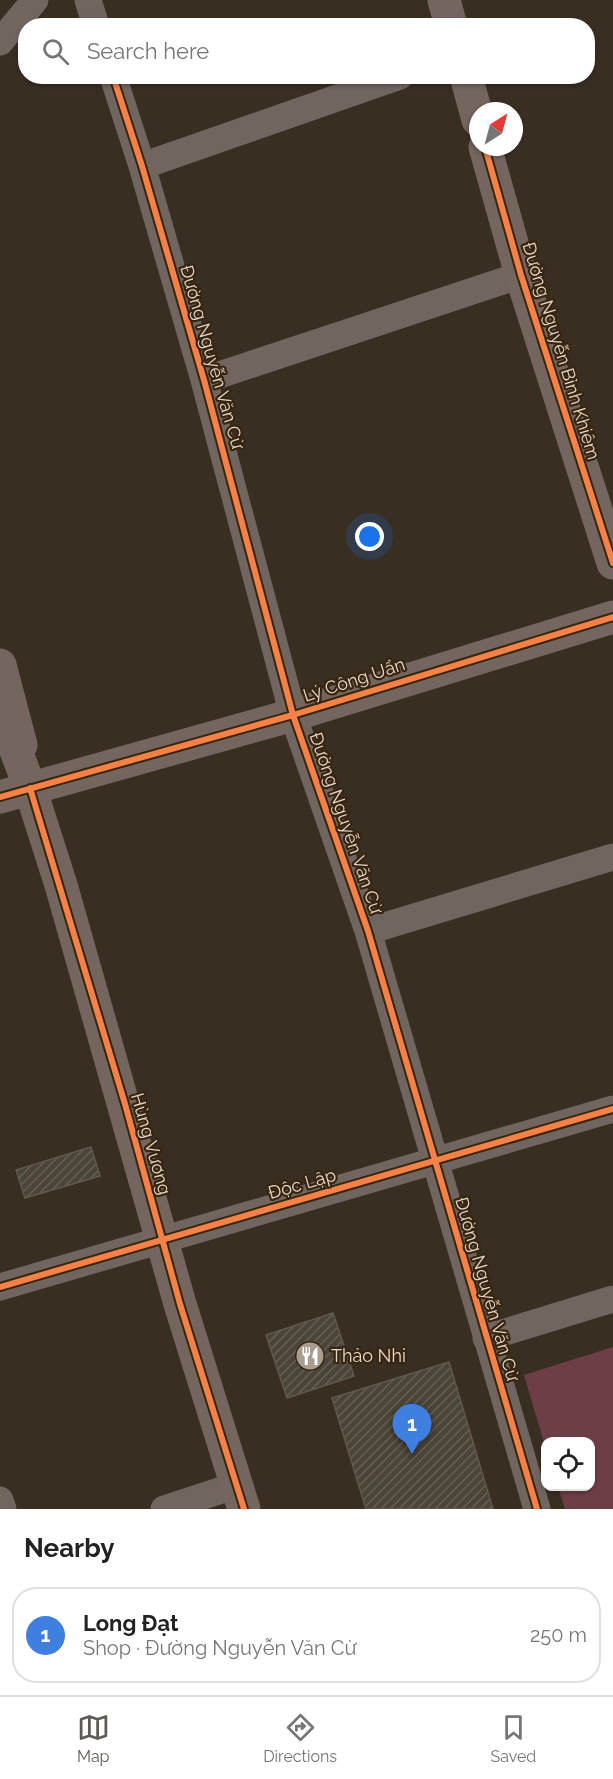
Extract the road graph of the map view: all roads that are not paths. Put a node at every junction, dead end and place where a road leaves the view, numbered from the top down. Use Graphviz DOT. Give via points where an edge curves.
graph roads {
  1 [pos="35,0"];
  2 [pos="87,0"];
  3 [pos="444,0"];
  4 [pos="20,18"];
  5 [pos="93,18"];
  6 [pos="449,18"];
  7 [pos="18,20"];
  8 [pos="0,42"];
  9 [pos="116,84"];
  10 [pos="377,84"];
  11 [pos="468,84"];
  12 [pos="473,102"];
  13 [pos="488,156"];
  14 [pos="142,166"];
  15 [pos="521,274"];
  16 [pos="204,380"];
  17 [pos="613,563"];
  18 [pos="613,617"];
  19 [pos="0,665"];
  20 [pos="293,715"];
  21 [pos="0,721"];
  22 [pos="15,792"];
  23 [pos="613,857"];
  24 [pos="368,931"];
  25 [pos="613,1109"];
  26 [pos="434,1161"];
  27 [pos="162,1240"];
  28 [pos="0,1287"];
  29 [pos="613,1299"];
  30 [pos="486,1338"];
  31 [pos="241,1497"];
  32 [pos="0,1500"];
  33 [pos="3,1509"];
  34 [pos="164,1509"];
  35 [pos="537,1509"];
  1 -- 4 [label="street"];
  2 -- 5 [label="street"];
  3 -- 6 [label="street"];
  7 -- 8 [label="street"];
  9 -- 14 [label="street, Đường Nguyễn Văn Cừ"];
  10 -- 14 [label="street"];
  11 -- 12 [label="street"];
  13 -- 15 [label="street, Đường Nguyễn Bỉnh Khiêm"];
  14 -- 16 [label="street, Đường Nguyễn Văn Cừ"];
  15 -- 16 [label="street"];
  15 -- 17 [label="street, Đường Nguyễn Bỉnh Khiêm"];
  16 -- 20 [label="street, Đường Nguyễn Văn Cừ"];
  18 -- 20 [label="street, Lý Công Uẩn"];
  19 -- 22 [label="street"];
  20 -- 22 [label="street, Lý Công Uẩn"];
  20 -- 24 [label="street, Đường Nguyễn Văn Cừ"];
  21 -- 22 [label="street" via="15,748"];
  22 -- 27 [label="street, Hùng Vương" via="61,885"];
  23 -- 24 [label="street"];
  24 -- 26 [label="street, Đường Nguyễn Văn Cừ"];
  25 -- 26 [label="street, Độc Lập"];
  26 -- 27 [label="street, Độc Lập"];
  26 -- 30 [label="street, Đường Nguyễn Văn Cừ"];
  27 -- 28 [label="street, Độc Lập"];
  27 -- 31 [label="street, Hùng Vương"];
  29 -- 30 [label="street"];
  30 -- 35 [label="street, Đường Nguyễn Văn Cừ"];
  31 -- 34 [label="street"];
  32 -- 33 [label="street"];
}
